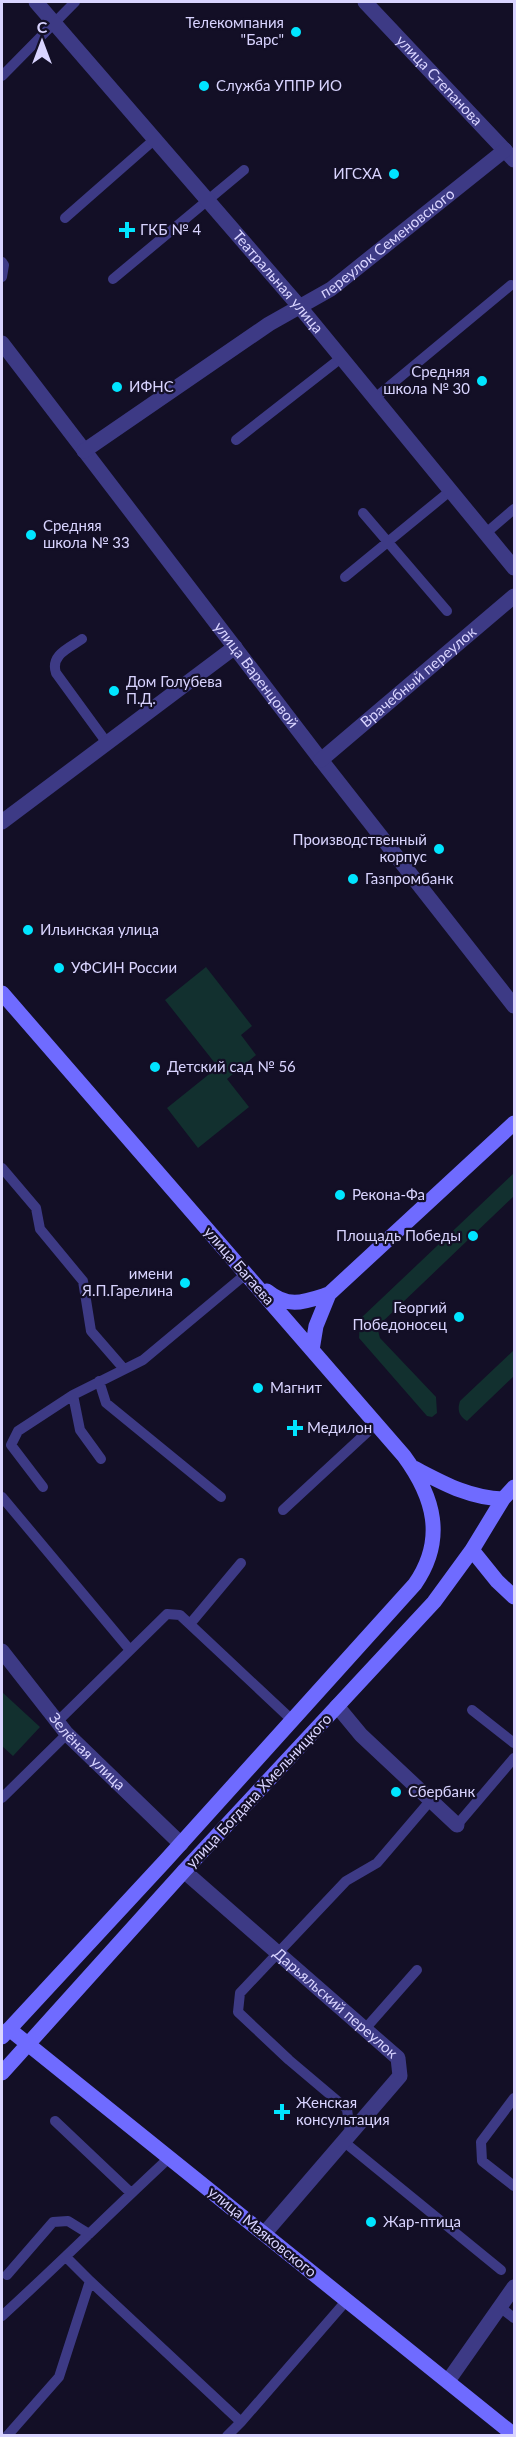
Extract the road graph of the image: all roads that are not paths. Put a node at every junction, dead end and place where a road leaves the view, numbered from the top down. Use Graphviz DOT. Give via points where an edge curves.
graph roads {
  1 [pos="36,2"];
  2 [pos="75,2"];
  3 [pos="365,2"];
  4 [pos="54,22"];
  5 [pos="2,76"];
  6 [pos="155,139"];
  7 [pos="510,155"];
  8 [pos="244,170"];
  9 [pos="207,199"];
  10 [pos="65,218"];
  11 [pos="2,262"];
  12 [pos="2,277"];
  13 [pos="113,279"];
  14 [pos="511,285"];
  15 [pos="299,306"];
  16 [pos="2,345"];
  17 [pos="341,358"];
  18 [pos="375,398"];
  19 [pos="236,440"];
  20 [pos="84,451"];
  21 [pos="450,490"];
  22 [pos="514,508"];
  23 [pos="363,513"];
  24 [pos="486,533"];
  25 [pos="388,541"];
  26 [pos="514,568"];
  27 [pos="345,577"];
  28 [pos="514,596"];
  29 [pos="447,611"];
  30 [pos="82,639"];
  31 [pos="235,647"];
  32 [pos="106,743"];
  33 [pos="321,760"];
  34 [pos="2,822"];
  35 [pos="2,993"];
  36 [pos="514,1006"];
  37 [pos="514,1123"];
  38 [pos="2,1168"];
  39 [pos="246,1274"];
  40 [pos="329,1294"];
  41 [pos="312,1350"];
  42 [pos="124,1369"];
  43 [pos="99,1381"];
  44 [pos="73,1395"];
  45 [pos="376,1424"];
  46 [pos="101,1460"];
  47 [pos="411,1466"];
  48 [pos="43,1487"];
  49 [pos="514,1487"];
  50 [pos="2,1497"];
  51 [pos="221,1497"];
  52 [pos="503,1498"];
  53 [pos="283,1510"];
  54 [pos="472,1550"];
  55 [pos="242,1563"];
  56 [pos="514,1597"];
  57 [pos="190,1624"];
  58 [pos="130,1650"];
  59 [pos="2,1651"];
  60 [pos="337,1706"];
  61 [pos="472,1710"];
  62 [pos="292,1720"];
  63 [pos="57,1722"];
  64 [pos="67,1734"];
  65 [pos="514,1743"];
  66 [pos="514,1758"];
  67 [pos="2,1798"];
  68 [pos="430,1801"];
  69 [pos="458,1825"];
  70 [pos="181,1844"];
  71 [pos="184,1871"];
  72 [pos="277,1953"];
  73 [pos="417,1970"];
  74 [pos="365,2029"];
  75 [pos="4,2030"];
  76 [pos="28,2044"];
  77 [pos="2,2073"];
  78 [pos="514,2098"];
  79 [pos="55,2121"];
  80 [pos="346,2137"];
  81 [pos="170,2158"];
  82 [pos="514,2186"];
  83 [pos="131,2193"];
  84 [pos="89,2234"];
  85 [pos="264,2234"];
  86 [pos="66,2257"];
  87 [pos="501,2270"];
  88 [pos="7,2275"];
  89 [pos="90,2281"];
  90 [pos="514,2287"];
  91 [pos="347,2300"];
  92 [pos="501,2308"];
  93 [pos="2,2316"];
  94 [pos="514,2318"];
  95 [pos="448,2381"];
  96 [pos="241,2422"];
  97 [pos="514,2435"];
  98 [pos="7,2436"];
  99 [pos="227,2436"];
  1 -- 4 [label="street, Театральная улица"];
  2 -- 4 [label="lane"];
  3 -- 7 [label="street, улица Степанова"];
  4 -- 5 [label="lane"];
  4 -- 6 [label="street, Театральная улица"];
  6 -- 9 [label="street, Театральная улица"];
  6 -- 10 [label="lane"];
  7 -- 15 [label="street, переулок Семеновского" via="331,289"];
  8 -- 9 [label="lane"];
  9 -- 13 [label="lane"];
  9 -- 15 [label="street, Театральная улица"];
  11 -- 12 [label="lane"];
  14 -- 18 [label="lane"];
  15 -- 17 [label="street, Театральная улица"];
  15 -- 20 [label="street, переулок Семеновского"];
  16 -- 20 [label="street, улица Варенцовой"];
  17 -- 18 [label="street, Театральная улица"];
  17 -- 19 [label="lane"];
  18 -- 21 [label="street, Театральная улица"];
  20 -- 31 [label="street, улица Варенцовой"];
  21 -- 24 [label="street, Театральная улица"];
  21 -- 25 [label="lane"];
  22 -- 24 [label="lane"];
  23 -- 25 [label="lane"];
  24 -- 26 [label="street, Театральная улица"];
  25 -- 27 [label="lane"];
  25 -- 29 [label="lane"];
  28 -- 33 [label="street, Врачебный переулок"];
  30 -- 32 [label="lane" via="56,658 53,666"];
  31 -- 32 [label="street"];
  31 -- 33 [label="street, улица Варенцовой"];
  32 -- 34 [label="street"];
  33 -- 36 [label="street, улица Варенцовой"];
  35 -- 39 [label="main road, улица Багаева"];
  37 -- 40 [label="main road"];
  38 -- 42 [label="lane" via="36,1208 40,1229 83,1281 92,1331"];
  39 -- 40 [label="main road" via="279,1301 301,1303"];
  39 -- 41 [label="main road, улица Багаева"];
  39 -- 42 [label="lane" via="143,1360"];
  40 -- 41 [label="main road" via="316,1326"];
  41 -- 45 [label="main road, улица Багаева"];
  42 -- 43 [label="lane"];
  43 -- 44 [label="lane"];
  43 -- 51 [label="lane" via="106,1403"];
  44 -- 46 [label="lane" via="80,1430"];
  44 -- 48 [label="lane" via="18,1431 11,1445"];
  45 -- 47 [label="main road, улица Багаева"];
  45 -- 53 [label="lane"];
  47 -- 52 [label="main road, улица Багаева" via="460,1491"];
  47 -- 62 [label="main road, улица Богдана Хмельницкого" via="426,1491 432,1520 431,1551 426,1565 415,1584"];
  49 -- 52 [label="main road, улица Богдана Хмельницкого"];
  50 -- 58 [label="lane"];
  52 -- 54 [label="main road, улица Богдана Хмельницкого"];
  54 -- 56 [label="main road"];
  54 -- 60 [label="main road, улица Богдана Хмельницкого" via="434,1602"];
  55 -- 57 [label="lane"];
  57 -- 58 [label="lane" via="180,1615 167,1614"];
  57 -- 62 [label="lane"];
  58 -- 63 [label="lane"];
  59 -- 63 [label="street, Зелёная улица"];
  60 -- 68 [label="street" via="361,1735"];
  60 -- 71 [label="main road, улица Богдана Хмельницкого"];
  61 -- 65 [label="lane"];
  62 -- 70 [label="main road, улица Богдана Хмельницкого"];
  63 -- 64 [label="street, Зелёная улица"];
  64 -- 67 [label="lane"];
  64 -- 70 [label="street, Зелёная улица"];
  66 -- 69 [label="lane"];
  68 -- 69 [label="street"];
  68 -- 72 [label="lane" via="377,1863 346,1881"];
  70 -- 75 [label="main road, улица Богдана Хмельницкого"];
  71 -- 72 [label="street, Дарьяльский переулок"];
  71 -- 76 [label="main road, улица Богдана Хмельницкого"];
  72 -- 74 [label="street, Дарьяльский переулок"];
  72 -- 80 [label="lane" via="240,1993 238,2012 347,2109"];
  73 -- 74 [label="lane"];
  74 -- 80 [label="street, Дарьяльский переулок" via="398,2058 400,2076"];
  75 -- 76 [label="main road, улица Маяковского"];
  76 -- 77 [label="main road, улица Богдана Хмельницкого"];
  76 -- 81 [label="main road, улица Маяковского"];
  78 -- 82 [label="lane" via="481,2142 482,2161"];
  79 -- 83 [label="lane"];
  80 -- 85 [label="street, Дарьяльский переулок"];
  80 -- 87 [label="lane"];
  81 -- 83 [label="lane"];
  81 -- 85 [label="main road, улица Маяковского"];
  83 -- 84 [label="lane"];
  84 -- 86 [label="lane"];
  84 -- 88 [label="lane" via="68,2221 53,2222"];
  85 -- 91 [label="main road, улица Маяковского"];
  86 -- 89 [label="lane"];
  86 -- 93 [label="lane"];
  89 -- 96 [label="lane"];
  89 -- 98 [label="lane" via="59,2378"];
  90 -- 92 [label="street"];
  91 -- 95 [label="main road, улица Маяковского"];
  91 -- 96 [label="lane"];
  92 -- 94 [label="lane"];
  92 -- 95 [label="street"];
  95 -- 97 [label="main road, улица Маяковского"];
  96 -- 99 [label="lane"];
}
